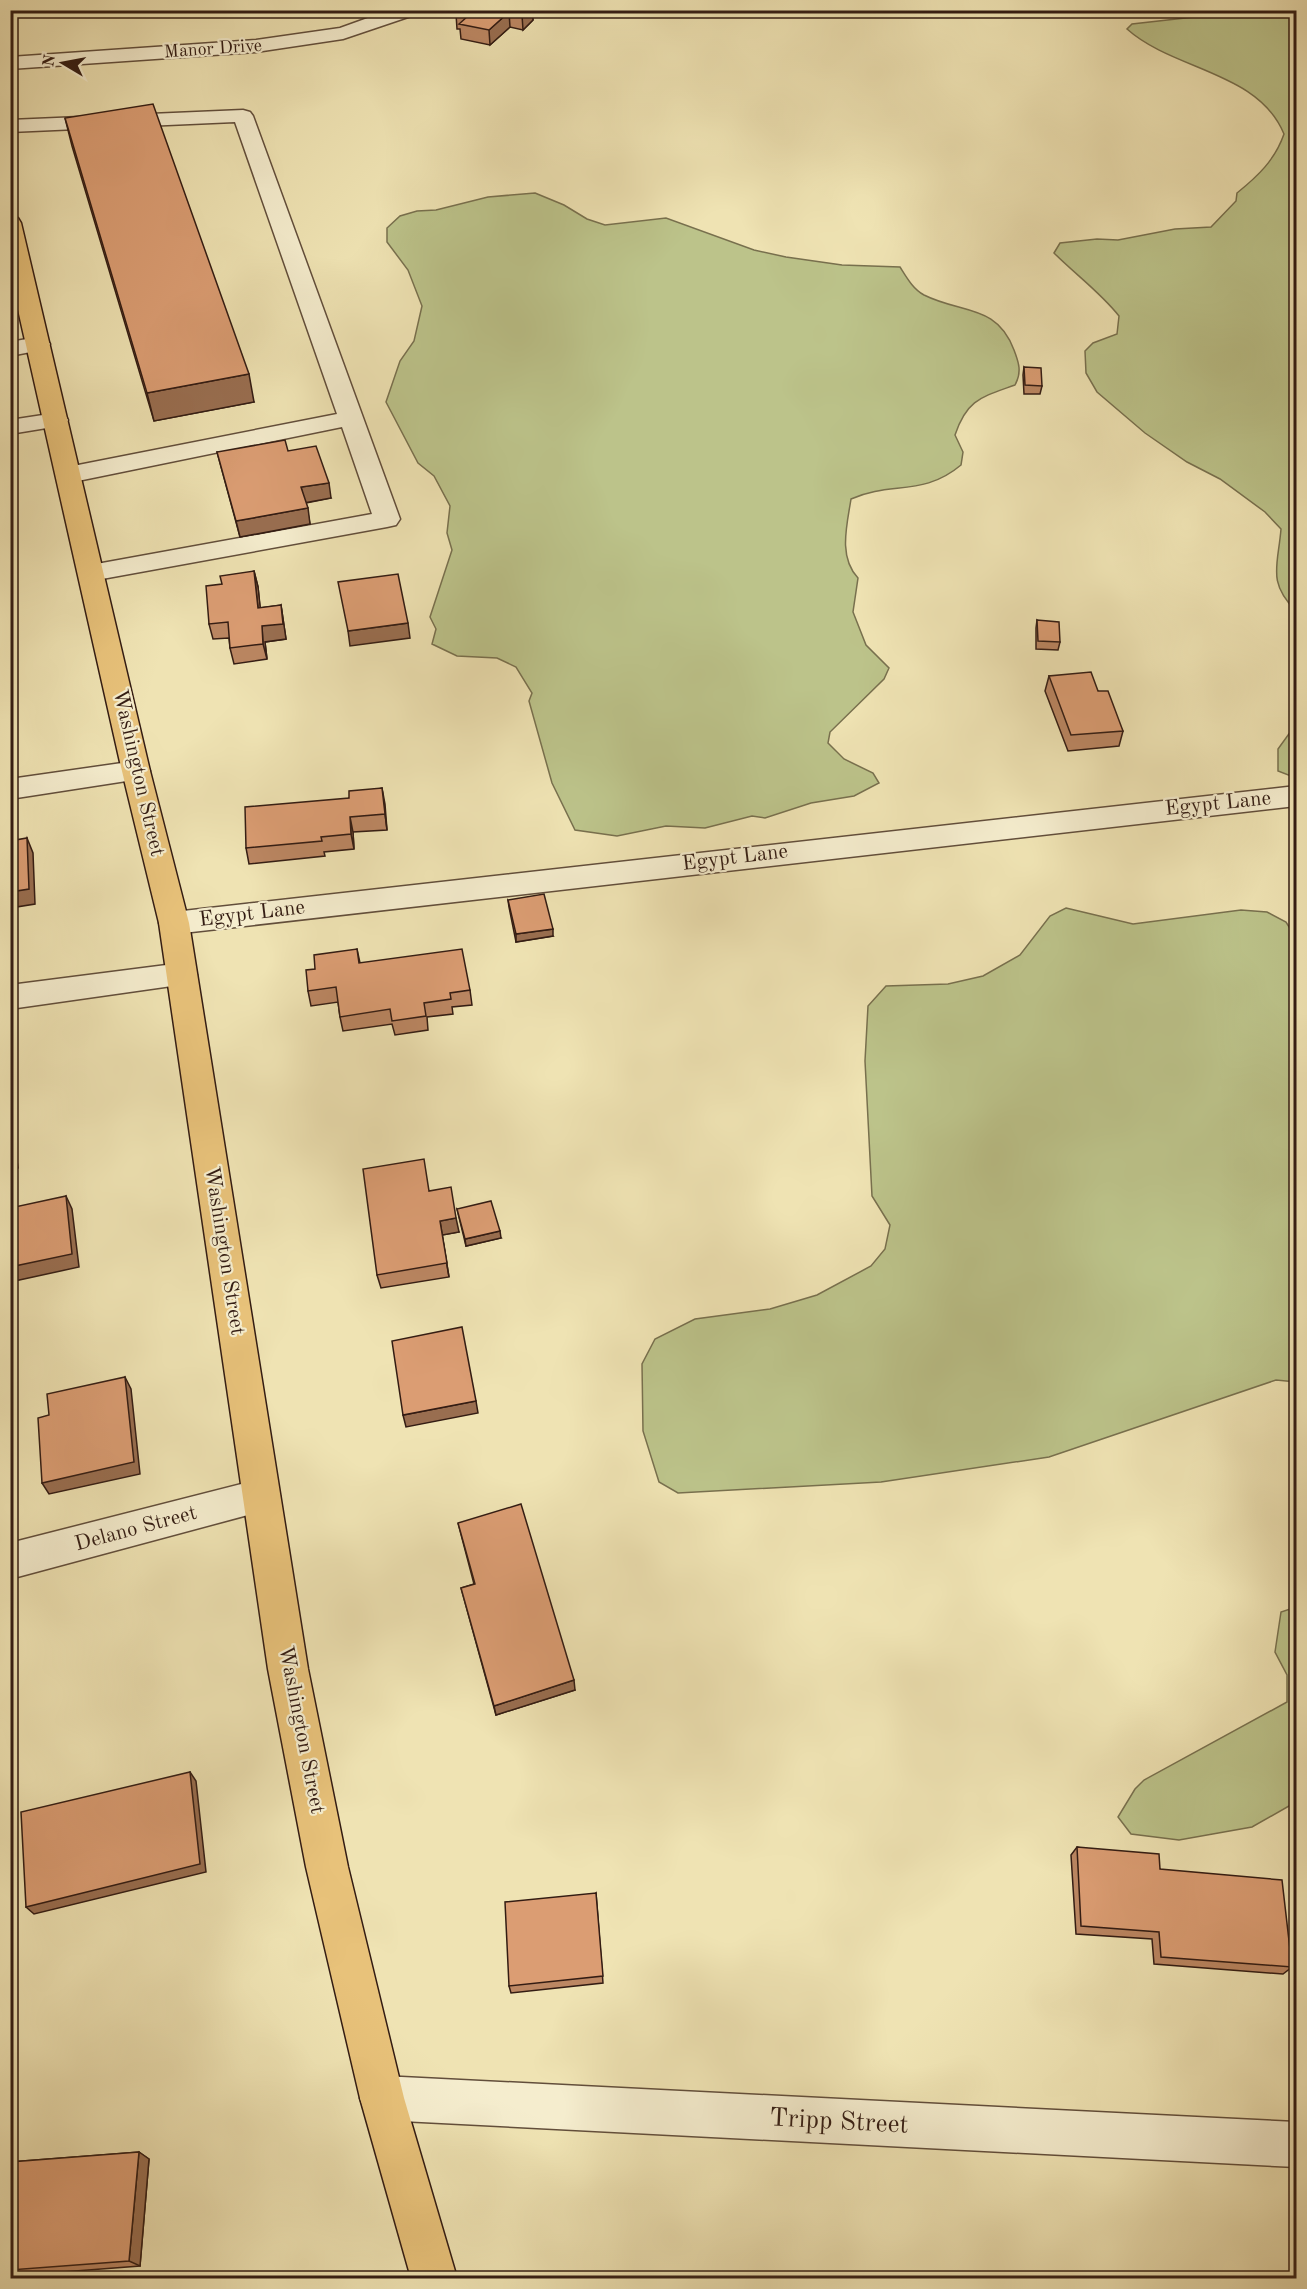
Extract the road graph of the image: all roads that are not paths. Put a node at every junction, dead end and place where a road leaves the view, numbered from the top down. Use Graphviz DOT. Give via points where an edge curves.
graph roads {
  1 [pos="411,10"];
  2 [pos="10,63"];
  3 [pos="10,126"];
  4 [pos="10,223"];
  5 [pos="24,347"];
  6 [pos="351,418"];
  7 [pos="56,420"];
  8 [pos="10,427"];
  9 [pos="68,476"];
  10 [pos="91,573"];
  11 [pos="136,771"];
  12 [pos="10,789"];
  13 [pos="1296,796"];
  14 [pos="174,923"];
  15 [pos="182,975"];
  16 [pos="10,997"];
  17 [pos="261,1496"];
  18 [pos="10,1561"];
  19 [pos="382,2098"];
  20 [pos="1296,2145"];
  21 [pos="434,2278"];
  1 -- 2 [label="street, Manor Drive" via="343,33 256,46"];
  3 -- 6 [label="street" via="243,116"];
  4 -- 5 [label="main road, Washington Street"];
  5 -- 7 [label="main road, Washington Street"];
  6 -- 9 [label="street"];
  6 -- 10 [label="street" via="387,519"];
  7 -- 8 [label="street"];
  7 -- 9 [label="main road, Washington Street"];
  9 -- 10 [label="main road, Washington Street"];
  10 -- 11 [label="main road, Washington Street"];
  11 -- 12 [label="street"];
  11 -- 14 [label="main road, Washington Street"];
  13 -- 14 [label="street, Egypt Lane"];
  14 -- 15 [label="main road, Washington Street"];
  15 -- 16 [label="street"];
  15 -- 17 [label="main road, Washington Street"];
  17 -- 18 [label="street, Delano Street"];
  17 -- 19 [label="main road, Washington Street" via="288,1669 327,1867"];
  19 -- 20 [label="street, Tripp Street"];
  19 -- 21 [label="main road, Washington Street"];
}
